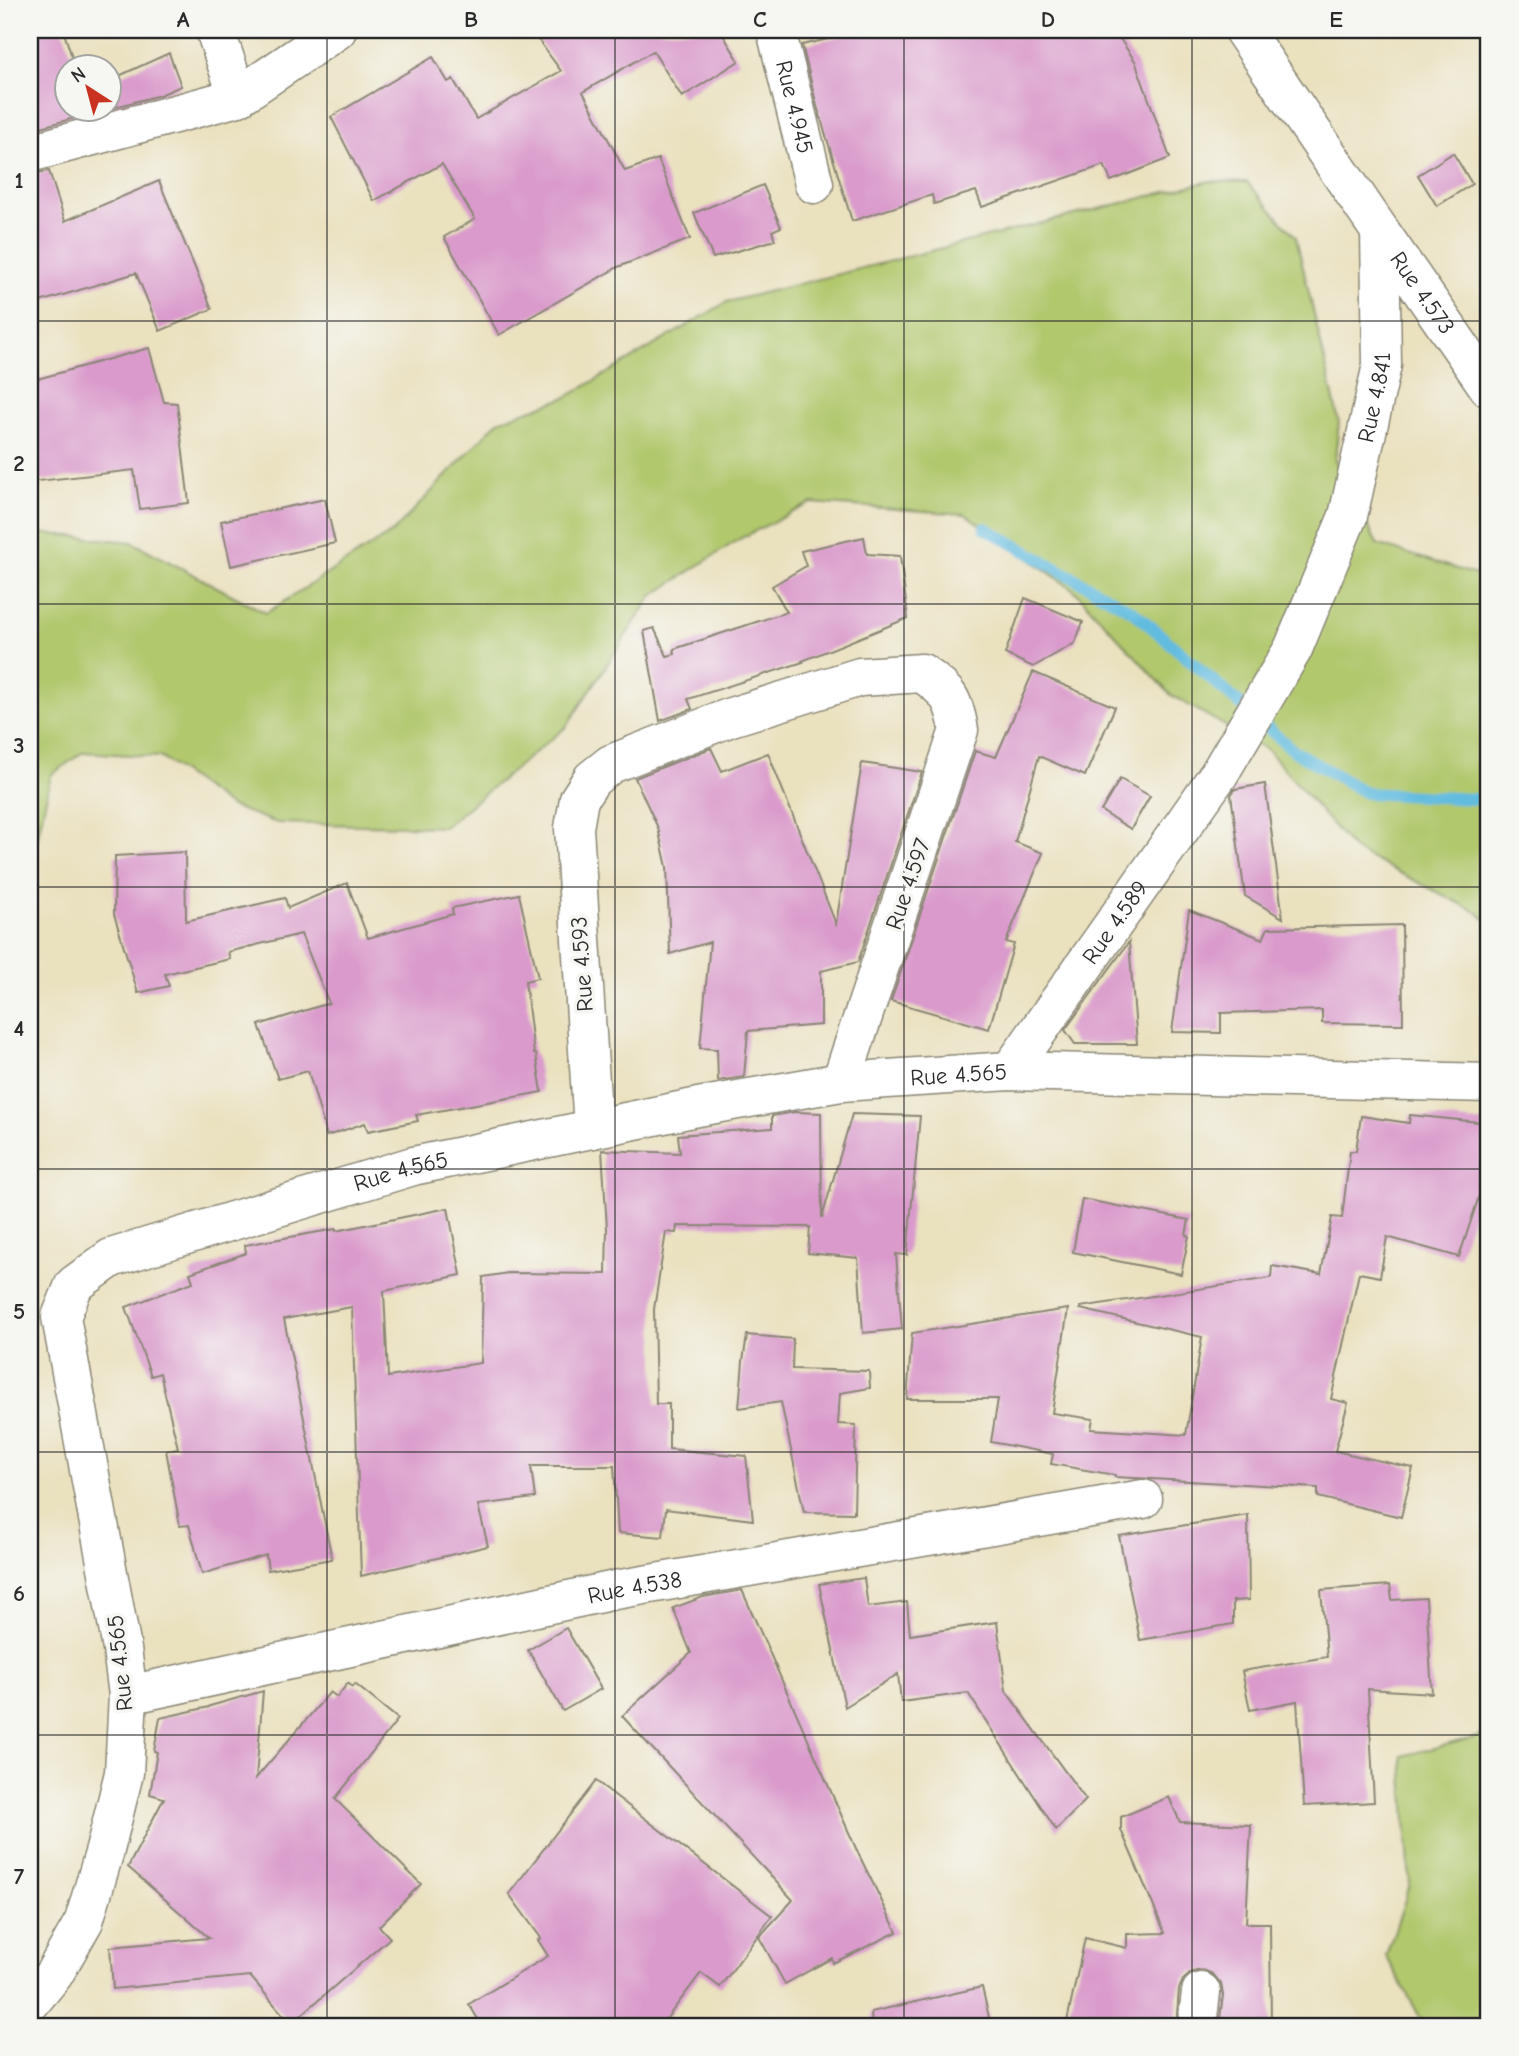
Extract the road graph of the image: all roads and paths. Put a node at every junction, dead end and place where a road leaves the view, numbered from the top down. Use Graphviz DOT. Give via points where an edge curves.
graph roads {
  1 [pos="215,30"];
  2 [pos="337,30"];
  3 [pos="776,30"];
  4 [pos="1243,30"];
  5 [pos="238,97"];
  6 [pos="30,153"];
  7 [pos="814,184"];
  8 [pos="1380,231"];
  9 [pos="1489,388"];
  10 [pos="942,687"];
  11 [pos="1219,774"];
  12 [pos="1010,1071"];
  13 [pos="841,1082"];
  14 [pos="1489,1083"];
  15 [pos="593,1129"];
  16 [pos="1143,1499"];
  17 [pos="128,1695"];
  18 [pos="30,2003"];
  1 -- 5 [label="street"];
  2 -- 5 [label="street"];
  3 -- 7 [label="street, Rue 4.945"];
  4 -- 8 [label="street"];
  5 -- 6 [label="street"];
  8 -- 9 [label="street, Rue 4.573"];
  8 -- 11 [label="street, Rue 4.841" via="1382,365 1348,516 1293,649"];
  10 -- 13 [label="street, Rue 4.597" via="956,708 959,730"];
  10 -- 15 [label="street, Rue 4.593" via="922,673 860,677 731,717 611,764 592,779 579,799 574,828"];
  11 -- 12 [label="street, Rue 4.589"];
  12 -- 13 [label="street, Rue 4.565"];
  12 -- 14 [label="street, Rue 4.565"];
  13 -- 15 [label="street, Rue 4.565"];
  15 -- 17 [label="street, Rue 4.565" via="413,1166 111,1258 74,1285 61,1317"];
  16 -- 17 [label="street, Rue 4.538" via="615,1590"];
  17 -- 18 [label="street, Rue 4.565" via="124,1773 84,1922"];
}
